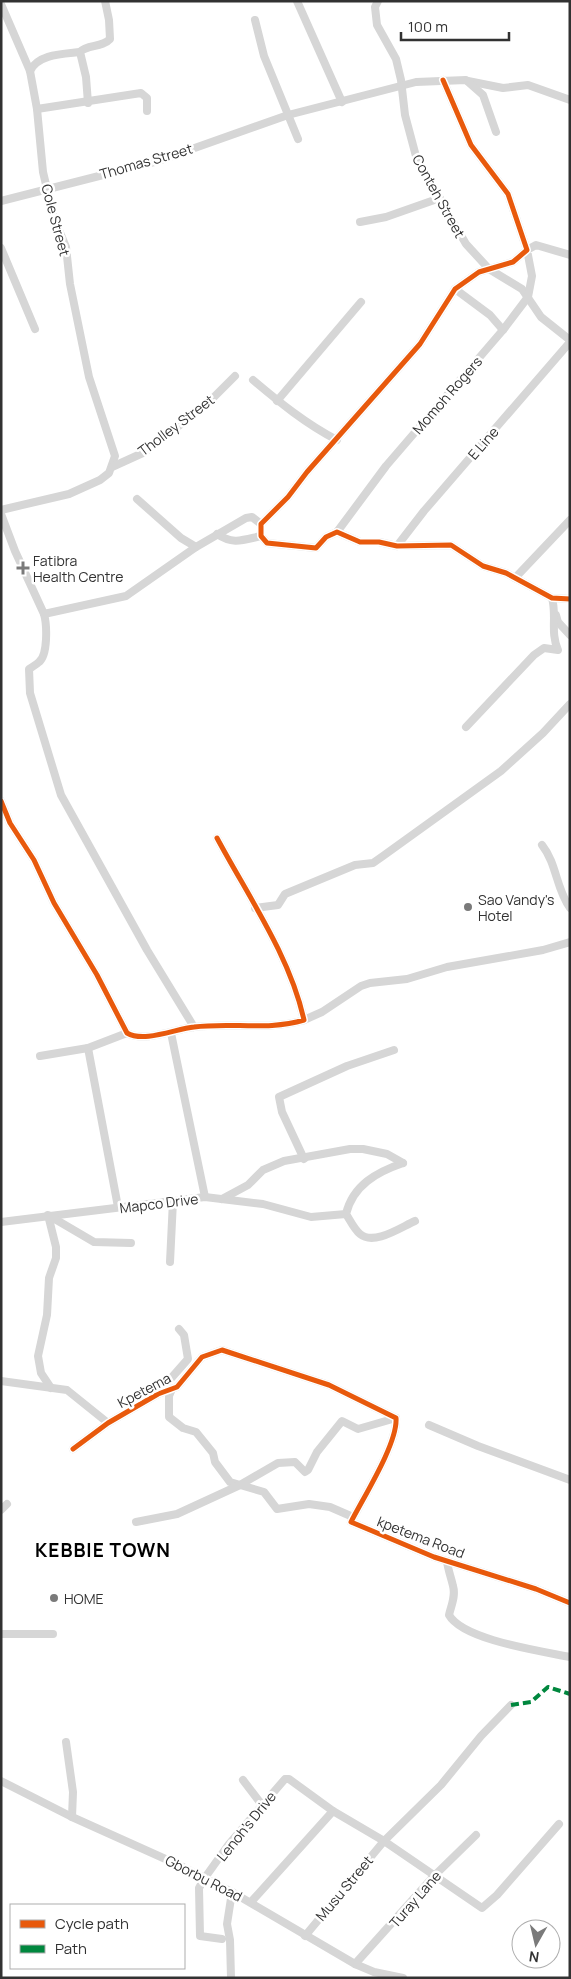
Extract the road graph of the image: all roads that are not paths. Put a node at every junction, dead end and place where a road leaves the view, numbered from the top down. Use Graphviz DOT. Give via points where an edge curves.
graph roads {
  1 [pos="105,1"];
  2 [pos="297,1"];
  3 [pos="378,1"];
  4 [pos="1,4"];
  5 [pos="256,20"];
  6 [pos="80,52"];
  7 [pos="30,71"];
  8 [pos="443,80"];
  9 [pos="466,80"];
  10 [pos="402,87"];
  11 [pos="570,100"];
  12 [pos="342,102"];
  13 [pos="88,103"];
  14 [pos="37,110"];
  15 [pos="147,111"];
  16 [pos="288,115"];
  17 [pos="496,132"];
  18 [pos="298,139"];
  19 [pos="47,188"];
  20 [pos="440,198"];
  21 [pos="1,201"];
  22 [pos="360,222"];
  23 [pos="1,248"];
  24 [pos="528,250"];
  25 [pos="570,255"];
  26 [pos="489,268"];
  27 [pos="455,289"];
  28 [pos="528,298"];
  29 [pos="361,302"];
  30 [pos="34,329"];
  31 [pos="503,330"];
  32 [pos="570,341"];
  33 [pos="236,376"];
  34 [pos="253,380"];
  35 [pos="278,401"];
  36 [pos="337,440"];
  37 [pos="112,467"];
  38 [pos="137,499"];
  39 [pos="1,510"];
  40 [pos="1,514"];
  41 [pos="570,520"];
  42 [pos="261,524"];
  43 [pos="337,532"];
  44 [pos="217,534"];
  45 [pos="261,536"];
  46 [pos="398,546"];
  47 [pos="196,547"];
  48 [pos="515,578"];
  49 [pos="552,598"];
  50 [pos="570,599"];
  51 [pos="555,613"];
  52 [pos="44,614"];
  53 [pos="570,635"];
  54 [pos="570,704"];
  55 [pos="466,726"];
  56 [pos="1,801"];
  57 [pos="217,838"];
  58 [pos="542,845"];
  59 [pos="255,908"];
  60 [pos="570,908"];
  61 [pos="570,942"];
  62 [pos="304,1020"];
  63 [pos="194,1027"];
  64 [pos="127,1033"];
  65 [pos="171,1033"];
  66 [pos="88,1048"];
  67 [pos="394,1050"];
  68 [pos="40,1056"];
  69 [pos="304,1159"];
  70 [pos="204,1197"];
  71 [pos="222,1199"];
  72 [pos="172,1201"];
  73 [pos="118,1208"];
  74 [pos="346,1214"];
  75 [pos="48,1215"];
  76 [pos="415,1221"];
  77 [pos="1,1222"];
  78 [pos="130,1243"];
  79 [pos="170,1262"];
  80 [pos="179,1329"];
  81 [pos="1,1381"];
  82 [pos="51,1388"];
  83 [pos="172,1389"];
  84 [pos="158,1394"];
  85 [pos="396,1418"];
  86 [pos="108,1423"];
  87 [pos="430,1425"];
  88 [pos="73,1449"];
  89 [pos="570,1480"];
  90 [pos="240,1484"];
  91 [pos="353,1517"];
  92 [pos="136,1522"];
  93 [pos="447,1561"];
  94 [pos="570,1603"];
  95 [pos="1,1634"];
  96 [pos="53,1634"];
  97 [pos="570,1656"];
  98 [pos="511,1705"];
  99 [pos="66,1742"];
  100 [pos="243,1780"];
  101 [pos="1,1781"];
  102 [pos="262,1805"];
  103 [pos="333,1811"];
  104 [pos="72,1817"];
  105 [pos="559,1824"];
  106 [pos="476,1835"];
  107 [pos="384,1841"];
  108 [pos="434,1876"];
  109 [pos="204,1879"];
  110 [pos="232,1892"];
  111 [pos="252,1902"];
  112 [pos="305,1936"];
  113 [pos="222,1939"];
  114 [pos="355,1964"];
  115 [pos="373,1975"];
  116 [pos="231,1978"];
  117 [pos="403,1978"];
  1 -- 6 [label="street" via="110,39"];
  2 -- 12 [label="street"];
  3 -- 10 [label="street, Conteh Street" via="375,7 377,25 396,59"];
  4 -- 7 [label="street, Cole Street"];
  5 -- 16 [label="street" via="264,56"];
  6 -- 7 [label="street" via="39,60"];
  6 -- 13 [label="street"];
  7 -- 14 [label="street, Cole Street"];
  8 -- 9 [label="street, Thomas Street"];
  8 -- 10 [label="street, Thomas Street" via="416,82"];
  8 -- 24 [label="street, Momoh Rogers" via="471,145 508,194"];
  9 -- 11 [label="street, Thomas Street" via="503,88 528,85"];
  9 -- 17 [label="street" via="483,95"];
  10 -- 12 [label="street, Thomas Street"];
  10 -- 20 [label="street, Conteh Street" via="405,115 417,160"];
  12 -- 16 [label="street, Thomas Street"];
  13 -- 14 [label="street"];
  13 -- 15 [label="street" via="141,93 147,98"];
  14 -- 19 [label="street, Cole Street"];
  16 -- 18 [label="street"];
  16 -- 19 [label="street, Thomas Street" via="158,160"];
  19 -- 21 [label="street, Thomas Street"];
  19 -- 37 [label="street, Cole Street" via="54,218 66,247 70,284 89,377 115,456"];
  20 -- 22 [label="street" via="386,217"];
  20 -- 26 [label="street, Conteh Street" via="466,244"];
  23 -- 30 [label="street"];
  24 -- 25 [label="street" via="536,246"];
  24 -- 26 [label="street" via="513,262"];
  24 -- 28 [label="street, Momoh Rogers" via="532,276"];
  26 -- 27 [label="street"];
  26 -- 28 [label="street, Conteh Street" via="516,283"];
  27 -- 31 [label="street" via="490,315"];
  27 -- 36 [label="street" via="420,344"];
  28 -- 31 [label="street, Momoh Rogers"];
  28 -- 32 [label="street, Conteh Street" via="541,317"];
  29 -- 35 [label="street"];
  31 -- 43 [label="street, Momoh Rogers" via="386,466"];
  32 -- 46 [label="street, E Line" via="424,511"];
  33 -- 37 [label="street, Tholley Street" via="207,404 145,452"];
  34 -- 35 [label="street"];
  35 -- 36 [label="street" via="318,431"];
  36 -- 42 [label="street"];
  37 -- 39 [label="street, Tholley Street" via="105,477 75,492"];
  38 -- 47 [label="street"];
  40 -- 52 [label="street"];
  41 -- 48 [label="street"];
  42 -- 44 [label="street" via="252,517 246,518"];
  42 -- 45 [label="street"];
  43 -- 45 [label="street, Momoh Rogers" via="326,537 316,548 267,543"];
  43 -- 46 [label="street" via="360,542"];
  44 -- 45 [label="street" via="234,543"];
  44 -- 47 [label="street"];
  46 -- 48 [label="street" via="451,545 482,566"];
  47 -- 52 [label="street" via="126,596"];
  48 -- 49 [label="street"];
  49 -- 50 [label="street"];
  49 -- 51 [label="street"];
  51 -- 53 [label="street" via="558,622"];
  51 -- 55 [label="street" via="553,636 558,650 544,648 534,655"];
  52 -- 63 [label="street" via="48,628 43,656 40,662 28,669 30,693 61,795 146,950"];
  54 -- 59 [label="street" via="501,771 383,856 372,863 356,865 285,894 278,905"];
  56 -- 64 [label="street" via="10,823 34,860 54,903"];
  57 -- 59 [label="street"];
  58 -- 60 [label="street" via="550,856"];
  59 -- 62 [label="street" via="281,951 301,1003"];
  61 -- 62 [label="street" via="438,969 407,979 370,983"];
  62 -- 63 [label="street" via="287,1025"];
  63 -- 65 [label="street"];
  64 -- 65 [label="street" via="133,1037"];
  64 -- 66 [label="street"];
  65 -- 70 [label="street"];
  66 -- 68 [label="street"];
  66 -- 73 [label="street"];
  67 -- 69 [label="street" via="347,1066 279,1097 282,1112"];
  69 -- 71 [label="street" via="284,1161 263,1170 248,1185"];
  69 -- 74 [label="street" via="363,1149 387,1154 403,1163 374,1174 348,1204"];
  70 -- 71 [label="street, Mapco Drive"];
  70 -- 72 [label="street, Mapco Drive"];
  71 -- 74 [label="street, Mapco Drive" via="263,1204 311,1217"];
  72 -- 73 [label="street, Mapco Drive"];
  72 -- 79 [label="street"];
  73 -- 75 [label="street, Mapco Drive"];
  74 -- 76 [label="street" via="360,1234 370,1238"];
  75 -- 77 [label="street, Mapco Drive"];
  75 -- 78 [label="street" via="94,1242"];
  75 -- 82 [label="street" via="56,1258 49,1278 47,1315 38,1356 41,1373"];
  80 -- 84 [label="street" via="184,1335 188,1359"];
  81 -- 82 [label="street"];
  82 -- 86 [label="street" via="67,1390"];
  83 -- 84 [label="street, Kpetema"];
  83 -- 85 [label="street, Kpetema" via="202,1357 222,1350 330,1385"];
  83 -- 90 [label="street" via="169,1417 183,1428 196,1432 230,1482"];
  84 -- 86 [label="street, Kpetema"];
  85 -- 90 [label="street" via="358,1429 342,1421 305,1472 295,1462 278,1463"];
  85 -- 91 [label="street" via="397,1427 387,1452"];
  86 -- 88 [label="street, Kpetema"];
  87 -- 89 [label="street"];
  90 -- 91 [label="street" via="264,1492 277,1509 309,1504"];
  90 -- 92 [label="street" via="177,1514"];
  91 -- 93 [label="street, kpetema Road" via="351,1522"];
  93 -- 94 [label="street, kpetema Road"];
  93 -- 97 [label="street" via="453,1585 454,1597 449,1615 453,1622 480,1636"];
  95 -- 96 [label="street"];
  98 -- 107 [label="street, Musu Street" via="431,1796"];
  99 -- 104 [label="street" via="73,1792"];
  100 -- 102 [label="street"];
  101 -- 104 [label="street, Gborbu Road"];
  102 -- 103 [label="street, Lenoh's Drive" via="288,1779"];
  102 -- 109 [label="street, Lenoh's Drive"];
  103 -- 107 [label="street"];
  103 -- 111 [label="street"];
  104 -- 109 [label="street, Gborbu Road"];
  105 -- 108 [label="street" via="482,1908"];
  106 -- 108 [label="street, Turay Lane"];
  107 -- 108 [label="street"];
  107 -- 112 [label="street, Musu Street"];
  108 -- 114 [label="street, Turay Lane"];
  109 -- 110 [label="street, Gborbu Road"];
  109 -- 113 [label="street, Lenoh's Drive" via="200,1888 199,1934 203,1938"];
  110 -- 111 [label="street, Gborbu Road"];
  110 -- 116 [label="street" via="227,1924"];
  111 -- 112 [label="street, Gborbu Road"];
  112 -- 114 [label="street, Gborbu Road"];
  114 -- 115 [label="street, Gborbu Road"];
  115 -- 117 [label="street, Gborbu Road"];
}
